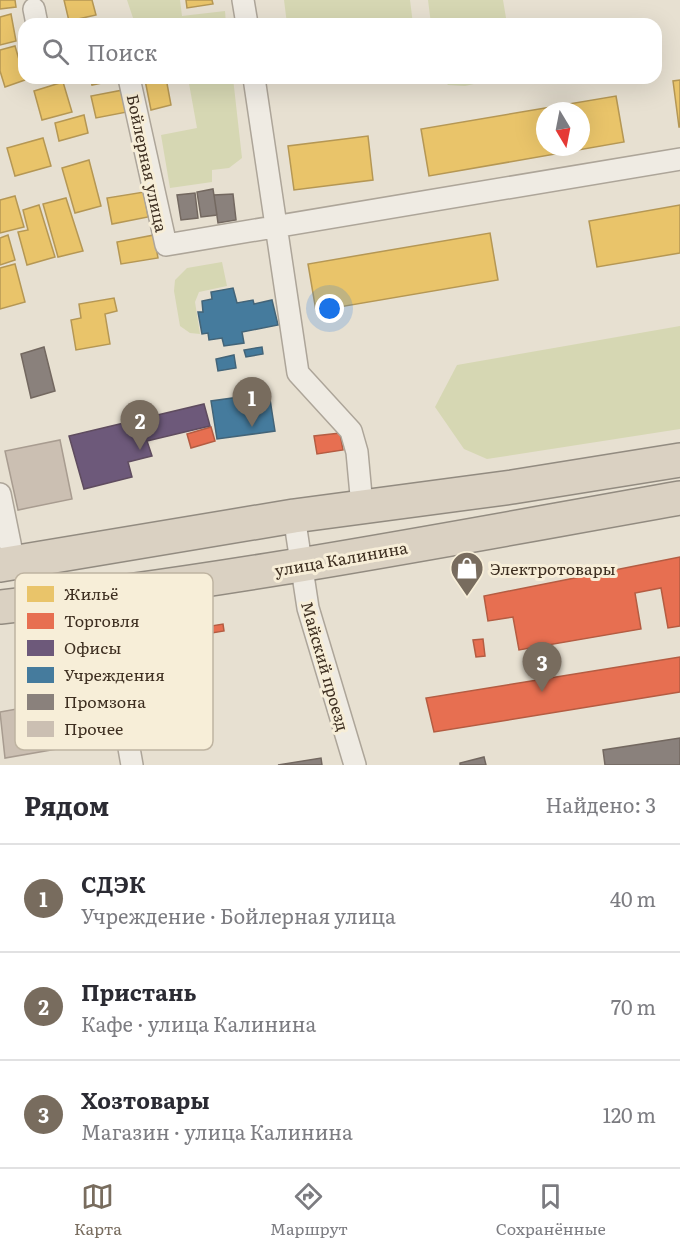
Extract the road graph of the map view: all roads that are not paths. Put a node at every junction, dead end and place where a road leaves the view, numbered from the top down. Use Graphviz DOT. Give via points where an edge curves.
graph roads {
  1 [pos="243,0"];
  2 [pos="246,18"];
  3 [pos="130,84"];
  4 [pos="255,84"];
  5 [pos="680,159"];
  6 [pos="275,228"];
  7 [pos="680,460"];
  8 [pos="0,494"];
  9 [pos="680,498"];
  10 [pos="362,506"];
  11 [pos="294,516"];
  12 [pos="7,564"];
  13 [pos="302,565"];
  14 [pos="213,579"];
  15 [pos="15,605"];
  16 [pos="0,607"];
  17 [pos="129,750"];
  18 [pos="132,765"];
  19 [pos="355,765"];
  1 -- 2 [label="street"];
  3 -- 6 [label="street, Бойлерная улица" via="166,245"];
  4 -- 6 [label="street"];
  5 -- 6 [label="street"];
  6 -- 10 [label="street" via="298,373 351,432"];
  7 -- 10 [label="highway"];
  8 -- 12 [label="street"];
  9 -- 13 [label="highway, улица Калинина"];
  10 -- 11 [label="highway"];
  11 -- 12 [label="highway"];
  11 -- 13 [label="street, Майский проезд"];
  13 -- 14 [label="highway, улица Калинина"];
  13 -- 19 [label="street, Майский проезд" via="308,608"];
  15 -- 16 [label="highway, улица Калинина"];
  17 -- 18 [label="street"];
}
